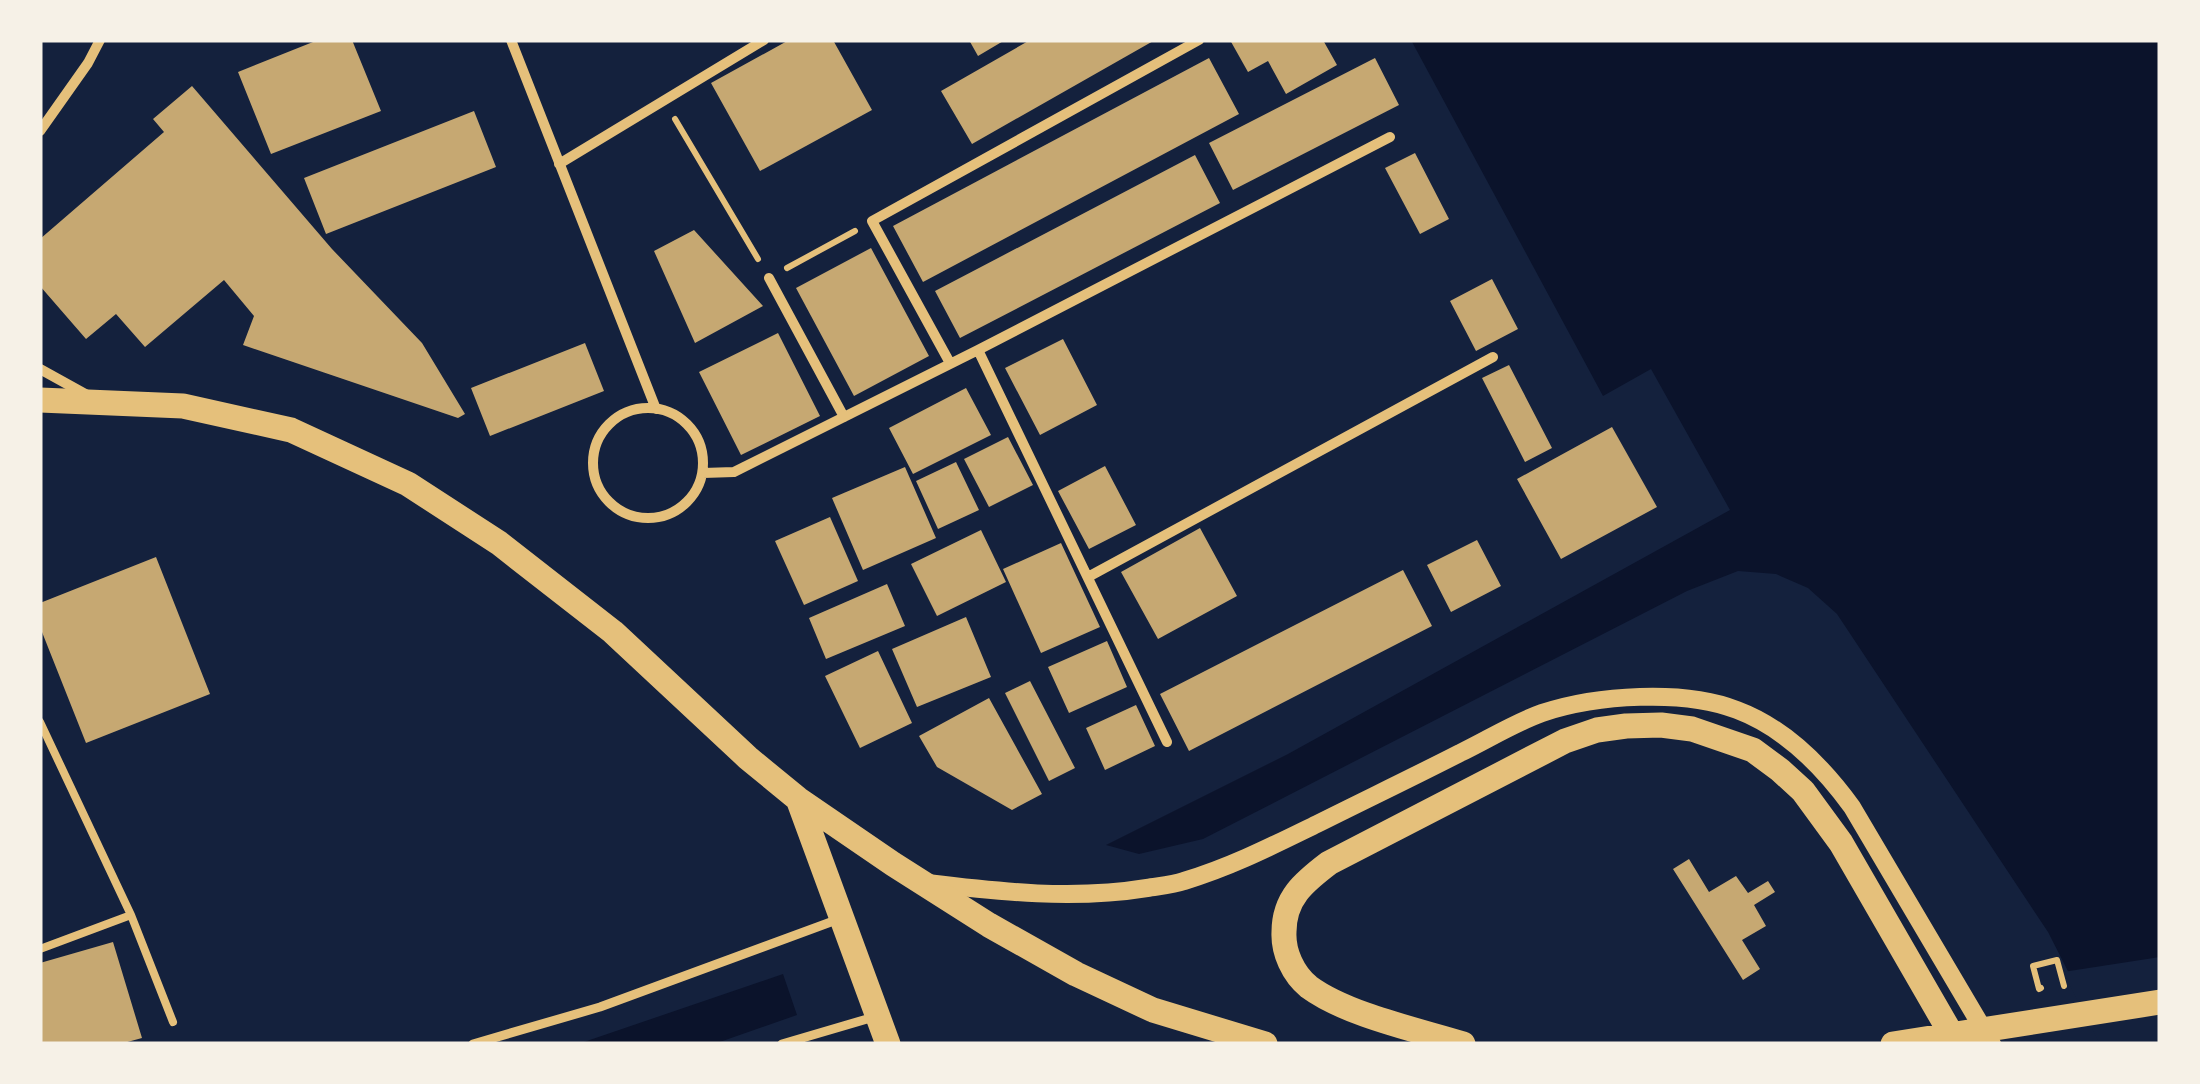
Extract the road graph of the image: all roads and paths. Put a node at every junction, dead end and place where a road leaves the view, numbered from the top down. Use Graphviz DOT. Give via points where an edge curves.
graph roads {
  1 [pos="100,40"];
  2 [pos="512,40"];
  3 [pos="764,40"];
  4 [pos="1200,40"];
  5 [pos="664,101"];
  6 [pos="40,130"];
  7 [pos="1390,137"];
  8 [pos="559,164"];
  9 [pos="872,221"];
  10 [pos="769,278"];
  11 [pos="978,350"];
  12 [pos="1494,357"];
  13 [pos="950,363"];
  14 [pos="40,369"];
  15 [pos="40,400"];
  16 [pos="96,400"];
  17 [pos="656,409"];
  18 [pos="844,416"];
  19 [pos="703,474"];
  20 [pos="1088,577"];
  21 [pos="40,722"];
  22 [pos="1167,742"];
  23 [pos="798,799"];
  24 [pos="920,882"];
  25 [pos="131,915"];
  26 [pos="846,928"];
  27 [pos="40,948"];
  28 [pos="2056,984"];
  29 [pos="2066,993"];
  30 [pos="2160,1002"];
  31 [pos="874,1009"];
  32 [pos="173,1022"];
  33 [pos="473,1044"];
  34 [pos="782,1044"];
  35 [pos="888,1044"];
  36 [pos="1264,1044"];
  37 [pos="1463,1044"];
  38 [pos="1893,1044"];
  39 [pos="1957,1044"];
  40 [pos="1992,1044"];
  1 -- 6 [label="street"];
  2 -- 8 [label="street"];
  3 -- 5 [label="street"];
  4 -- 9 [label="street"];
  5 -- 8 [label="street"];
  5 -- 10 [label="path"];
  7 -- 11 [label="street"];
  8 -- 17 [label="street"];
  9 -- 10 [label="path"];
  9 -- 13 [label="street"];
  10 -- 18 [label="street"];
  11 -- 13 [label="street"];
  11 -- 20 [label="street"];
  12 -- 20 [label="street"];
  13 -- 18 [label="street"];
  14 -- 16 [label="street"];
  15 -- 16 [label="main road"];
  16 -- 23 [label="main road" via="183,406 291,430 408,484 499,543 613,632"];
  17 -- 19 [label="street" via="688,424 704,456"];
  17 -- 19 [label="street" via="620,415 596,443 593,462 604,496 634,517 670,515 686,505"];
  18 -- 19 [label="street" via="734,472"];
  20 -- 22 [label="street"];
  21 -- 25 [label="lane"];
  23 -- 24 [label="main road"];
  23 -- 26 [label="main road"];
  24 -- 36 [label="main road" via="1092,981 1154,1010"];
  24 -- 40 [label="street" via="1032,894 1182,882 1250,857 1542,713 1630,697 1705,702 1766,725 1829,776"];
  25 -- 27 [label="lane"];
  25 -- 32 [label="lane"];
  26 -- 31 [label="main road"];
  26 -- 33 [label="street"];
  28 -- 29 [label="path" via="2039,988 2033,966 2057,960"];
  30 -- 38 [label="main road"];
  31 -- 34 [label="street"];
  31 -- 35 [label="main road"];
  37 -- 39 [label="main road" via="1371,1016 1308,986 1284,944 1288,908 1303,883 1565,741 1598,730 1661,725 1692,728 1753,750 1803,791 1850,857"];
}
